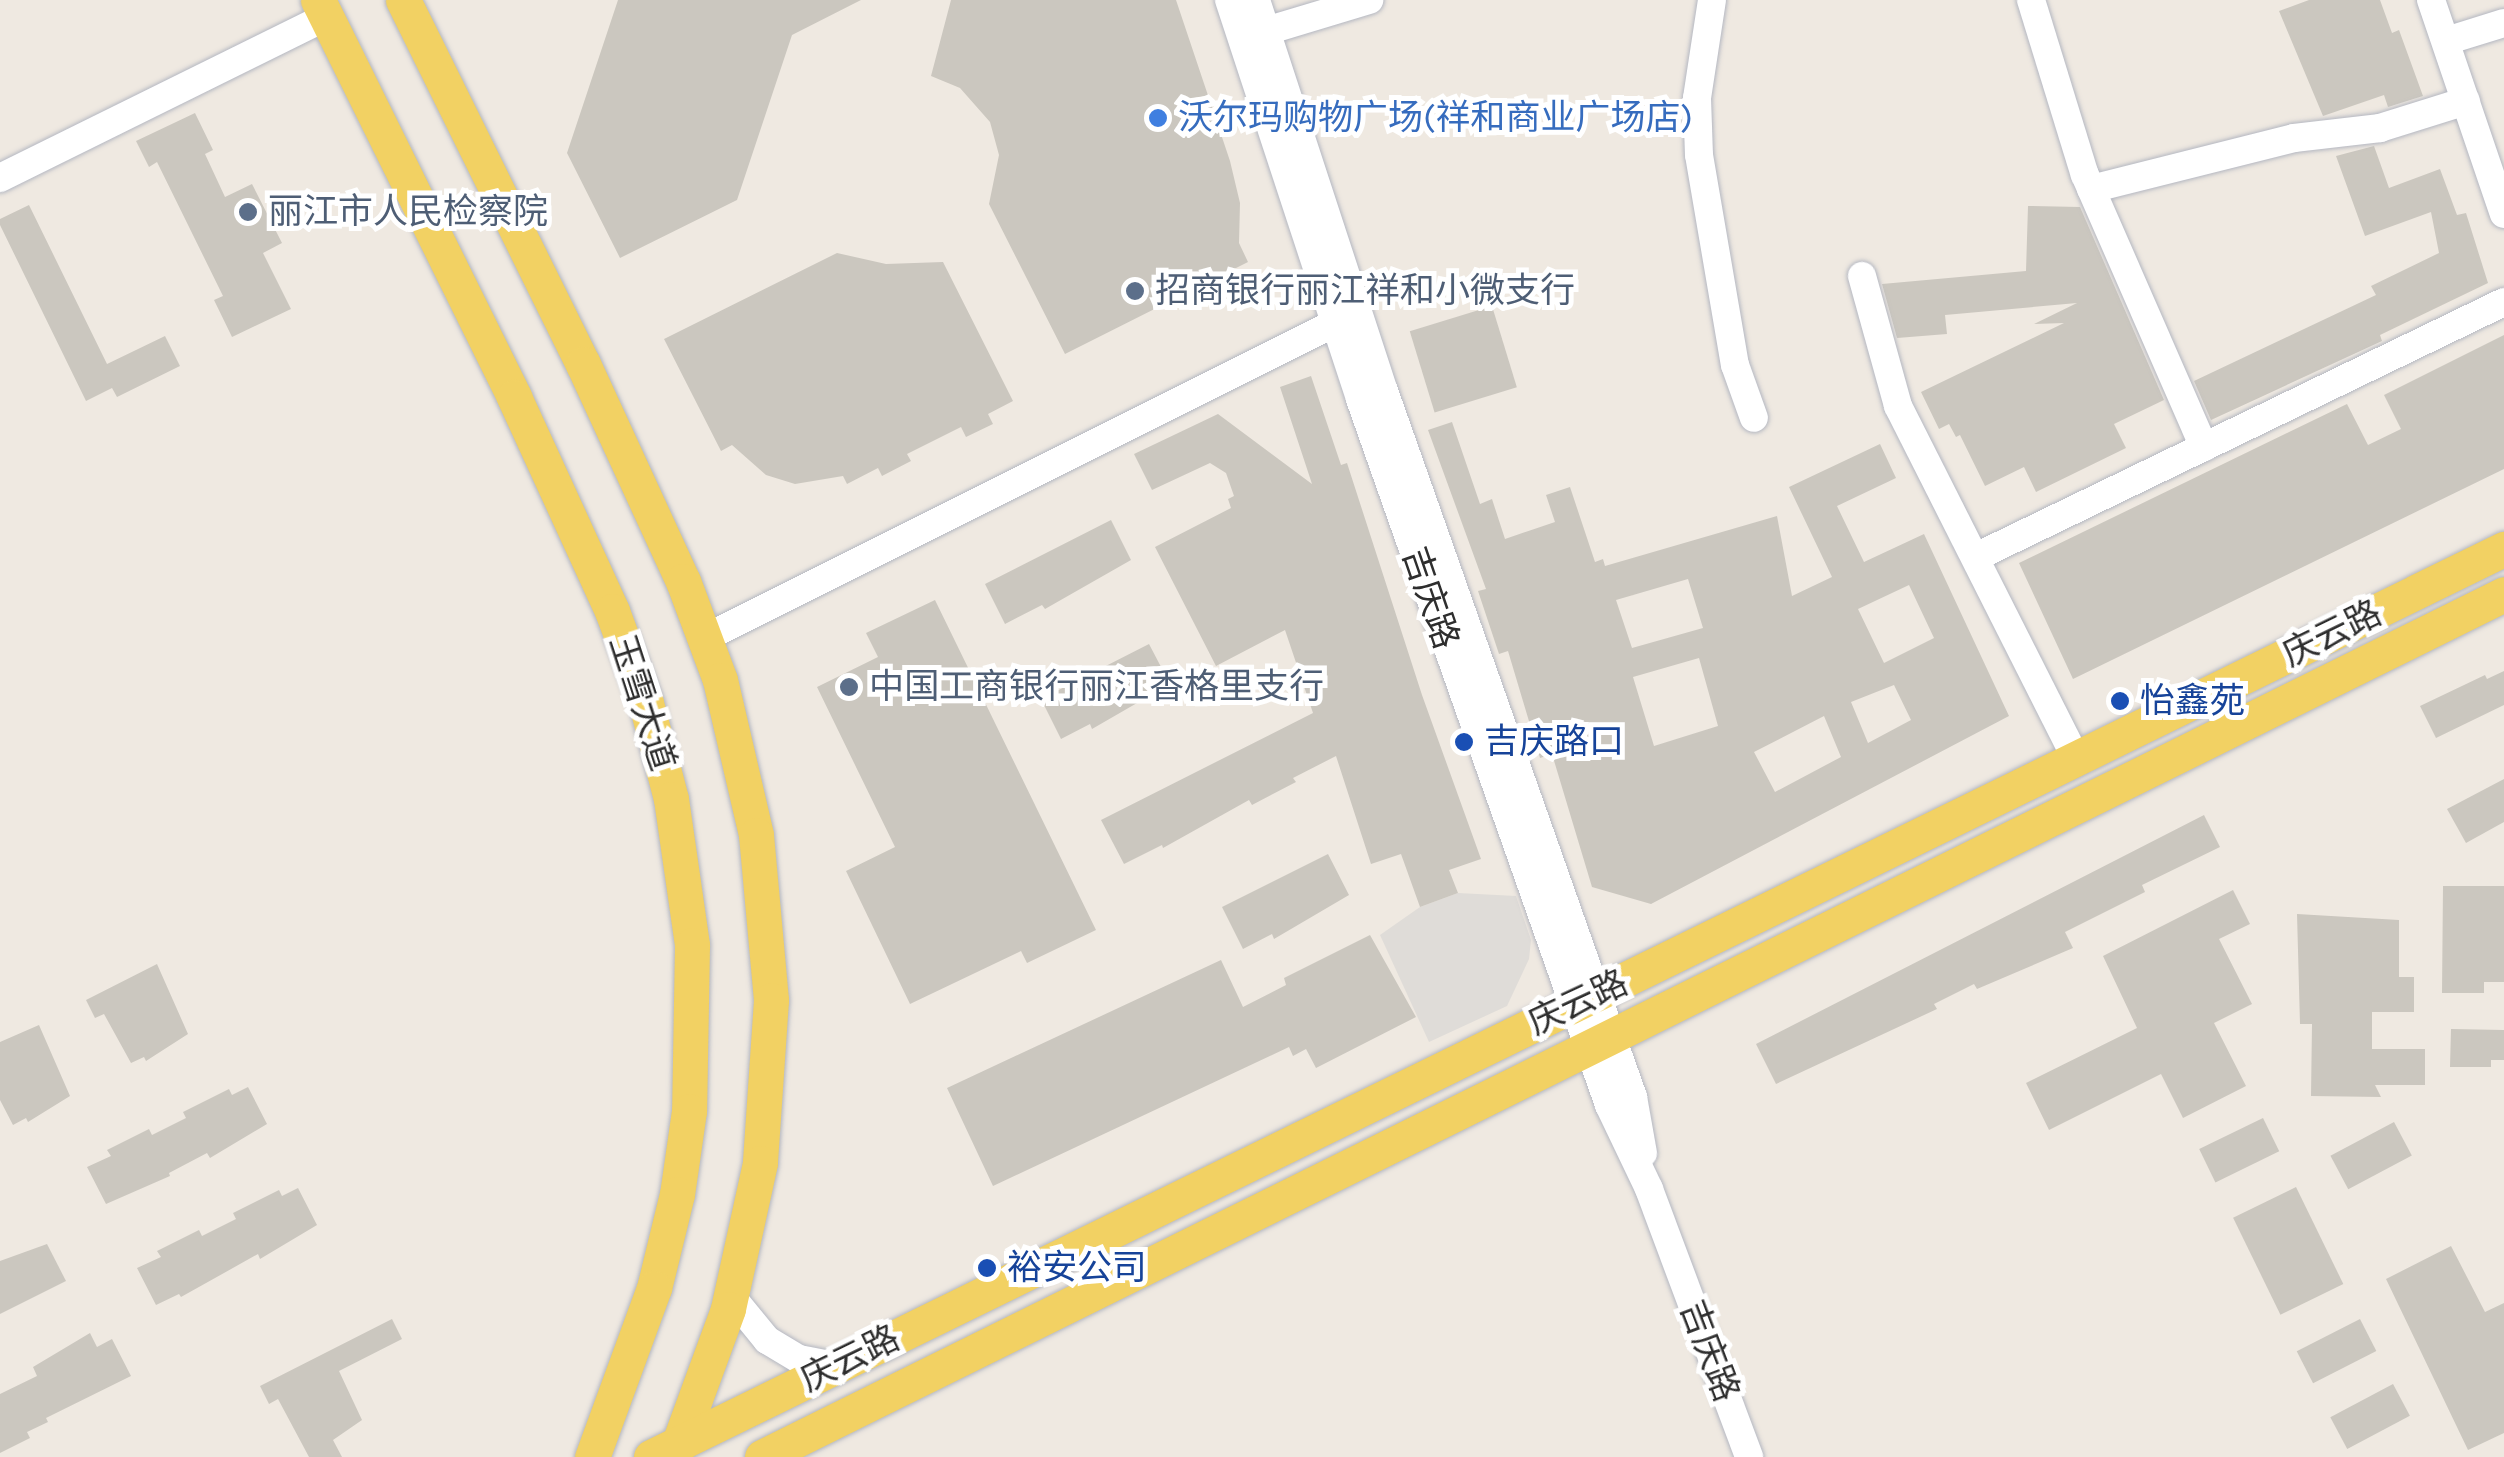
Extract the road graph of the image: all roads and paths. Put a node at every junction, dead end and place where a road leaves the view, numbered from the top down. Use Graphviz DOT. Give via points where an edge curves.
graph roads {
  1 [pos="1230,0"];
  2 [pos="1256,0"];
  3 [pos="1370,0"];
  4 [pos="1712,0"];
  5 [pos="2031,0"];
  6 [pos="2432,0"];
  7 [pos="413,3"];
  8 [pos="322,8"];
  9 [pos="2504,22"];
  10 [pos="1266,31"];
  11 [pos="2446,41"];
  12 [pos="2466,101"];
  13 [pos="0,178"];
  14 [pos="2090,189"];
  15 [pos="2504,214"];
  16 [pos="1862,276"];
  17 [pos="2504,302"];
  18 [pos="1335,324"];
  19 [pos="1754,418"];
  20 [pos="2204,447"];
  21 [pos="2504,549"];
  22 [pos="1976,557"];
  23 [pos="2504,594"];
  24 [pos="705,638"];
  25 [pos="2077,760"];
  26 [pos="1585,999"];
  27 [pos="1600,1042"];
  28 [pos="731,1296"];
  29 [pos="836,1366"];
  30 [pos="668,1452"];
  31 [pos="592,1457"];
  32 [pos="762,1457"];
  33 [pos="1749,1457"];
  1 -- 18 [label="street, 吉庆路"];
  2 -- 10 [label="street, 吉庆路"];
  3 -- 10 [label="street"];
  4 -- 19 [label="street" via="1697,98 1699,155 1735,366"];
  5 -- 14 [label="street"];
  6 -- 11 [label="street"];
  7 -- 24 [label="main road"];
  8 -- 13 [label="street"];
  8 -- 31 [label="main road, 玉雪大道" via="612,611 656,735 680,847 694,1000 684,1152 654,1288"];
  9 -- 11 [label="street"];
  10 -- 26 [label="street, 吉庆路"];
  11 -- 12 [label="street"];
  12 -- 14 [label="street" via="2380,128 2294,138"];
  12 -- 15 [label="street"];
  14 -- 20 [label="street"];
  16 -- 22 [label="street" via="1898,406"];
  17 -- 20 [label="street"];
  18 -- 24 [label="street"];
  18 -- 26 [label="street, 吉庆路"];
  20 -- 22 [label="street"];
  21 -- 25 [label="main road, 庆云路"];
  22 -- 25 [label="street"];
  23 -- 27 [label="main road, 庆云路"];
  24 -- 28 [label="main road" via="750,800 770,980 764,1134"];
  25 -- 26 [label="main road, 庆云路"];
  26 -- 27 [label="street, 吉庆路"];
  26 -- 29 [label="main road, 庆云路"];
  27 -- 32 [label="main road, 庆云路"];
  27 -- 33 [label="street, 吉庆路" via="1609,1105 1649,1189"];
  28 -- 29 [label="street" via="767,1340 799,1358"];
  28 -- 30 [label="main road"];
  29 -- 30 [label="main road, 庆云路"];
}
